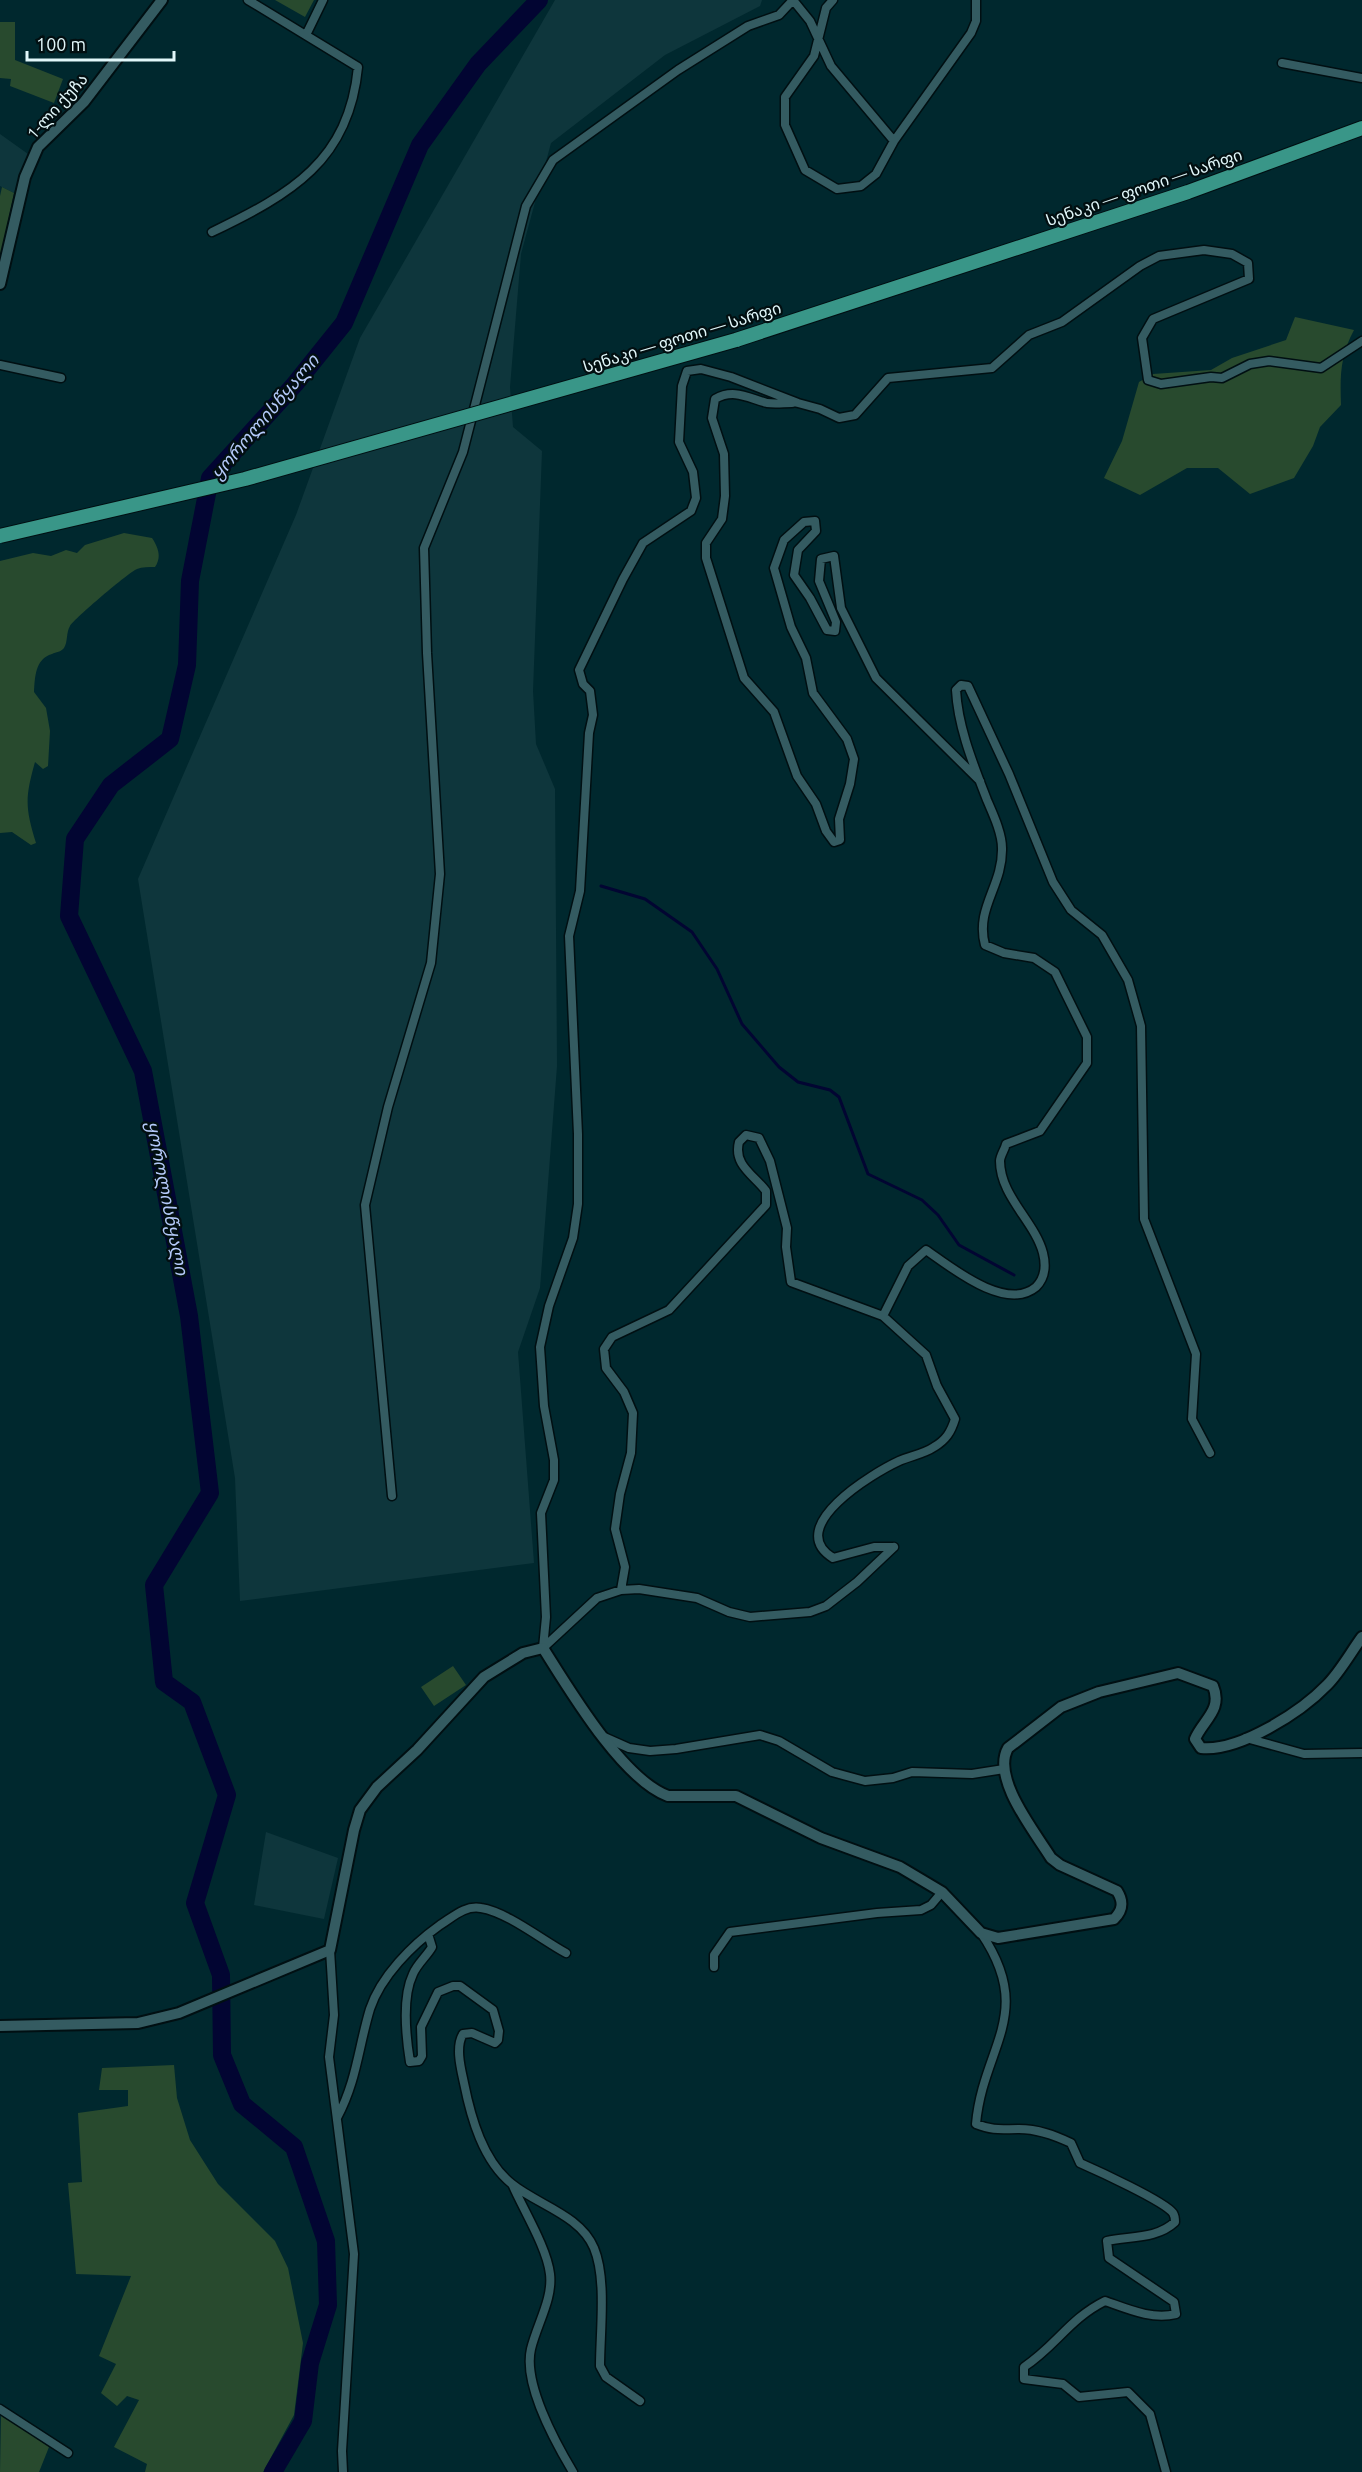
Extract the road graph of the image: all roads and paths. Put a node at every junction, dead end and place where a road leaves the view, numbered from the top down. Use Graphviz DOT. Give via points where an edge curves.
graph roads {
  1 [pos="162,0"];
  2 [pos="248,0"];
  3 [pos="323,0"];
  4 [pos="793,0"];
  5 [pos="833,0"];
  6 [pos="975,0"];
  7 [pos="306,35"];
  8 [pos="818,40"];
  9 [pos="1282,63"];
  10 [pos="1362,78"];
  11 [pos="1362,128"];
  12 [pos="894,141"];
  13 [pos="212,232"];
  14 [pos="2,270"];
  15 [pos="0,284"];
  16 [pos="1362,341"];
  17 [pos="0,365"];
  18 [pos="61,378"];
  19 [pos="798,403"];
  20 [pos="0,536"];
  21 [pos="980,781"];
  22 [pos="883,1316"];
  23 [pos="1210,1453"];
  24 [pos="393,1496"];
  25 [pos="621,1590"];
  26 [pos="1362,1637"];
  27 [pos="543,1648"];
  28 [pos="602,1736"];
  29 [pos="1246,1738"];
  30 [pos="1362,1753"];
  31 [pos="1004,1769"];
  32 [pos="942,1892"];
  33 [pos="981,1933"];
  34 [pos="428,1934"];
  35 [pos="330,1950"];
  36 [pos="566,1953"];
  37 [pos="714,1967"];
  38 [pos="0,2026"];
  39 [pos="336,2118"];
  40 [pos="513,2185"];
  41 [pos="640,2401"];
  42 [pos="0,2409"];
  43 [pos="68,2453"];
  44 [pos="343,2472"];
  45 [pos="573,2472"];
  46 [pos="1167,2472"];
  1 -- 14 [label="street, 1-ლი ქუჩა" via="84,102 38,147 25,177"];
  2 -- 7 [label="street"];
  3 -- 7 [label="street"];
  4 -- 8 [label="street" via="810,21"];
  4 -- 24 [label="street" via="779,15 748,26 678,70 553,160 526,206 463,452 424,548 440,874 432,963 388,1107 365,1205"];
  5 -- 8 [label="street" via="826,8"];
  6 -- 12 [label="street" via="976,21 971,33"];
  7 -- 13 [label="street" via="358,67 347,123 316,168 261,208"];
  8 -- 12 [label="street" via="831,66"];
  8 -- 12 [label="street" via="814,56 785,97 785,125 804,170 837,189 861,186 876,174"];
  9 -- 10 [label="street"];
  11 -- 20 [label="highway, სენაკი — ფოთი — სარფი, bridge" via="1188,192 736,340 245,479"];
  14 -- 15 [label="street, 1-ლი ქუჩა"];
  16 -- 19 [label="street" via="1321,368 1269,361 1250,364 1222,378 1210,376 1161,384 1148,380 1142,338 1153,320 1249,279 1248,262 1232,254 1204,250 1159,256 1140,266 1062,322 1029,334 992,368 888,378 855,415 840,418"];
  17 -- 18 [label="street"];
  19 -- 21 [label="street" via="770,403 736,393 723,394 715,399 712,410 724,454 725,496 722,519 706,543 706,558 744,678 774,712 797,776 816,804 828,835 832,840 840,840 838,819 854,759 847,739 813,693 806,658 791,627 774,568 784,540 804,522 815,521 816,531 797,552 794,575 827,630 835,631 837,625 819,574 822,559 834,556 841,608 876,678"];
  19 -- 27 [label="street" via="731,377 701,369 687,371 682,386 679,442 693,472 696,498 691,511 643,543 579,670 590,691 592,715 580,891 569,936 578,1204 573,1239 549,1306 540,1347 544,1406 554,1460 554,1480 541,1513 546,1617"];
  21 -- 22 [label="street" via="1003,847 999,877 981,929 985,945 1034,958 1055,972 1087,1037 1088,1063 1041,1131 1006,1144 1000,1161 1018,1207 1043,1252 1045,1271 1040,1282 1028,1293 1012,1296 967,1278 926,1250 908,1266"];
  21 -- 23 [label="street" via="957,706 956,690 961,685 968,686 995,742 1053,882 1071,910 1102,935 1128,980 1141,1026 1144,1219 1196,1354 1192,1419"];
  22 -- 25 [label="street" via="926,1355 937,1386 956,1419 949,1435 932,1449 899,1461 864,1481 826,1515 818,1530 820,1544 833,1558 874,1547 894,1547 826,1606 789,1615 750,1617 697,1598"];
  22 -- 25 [label="street" via="791,1282 787,1228 770,1161 759,1138 746,1135 739,1142 738,1157 766,1191 766,1205 669,1310 612,1337 604,1349 606,1368 624,1392 633,1413 631,1453 615,1529 625,1568"];
  25 -- 27 [label="street" via="597,1598"];
  26 -- 29 [label="street" via="1327,1685 1293,1713"];
  27 -- 28 [label="street"];
  27 -- 35 [label="street" via="523,1653 484,1677 417,1750 376,1787 360,1810 354,1830"];
  28 -- 31 [label="street" via="629,1748 650,1751 760,1735 832,1772 865,1781 893,1779 912,1772 972,1774"];
  28 -- 32 [label="street" via="658,1792 668,1796 736,1796 821,1838 900,1866"];
  29 -- 30 [label="street" via="1304,1754"];
  29 -- 31 [label="street" via="1220,1748 1197,1745 1198,1732 1213,1713 1215,1692 1213,1686 1178,1672 1099,1692 1061,1707 1008,1748 1002,1757"];
  31 -- 33 [label="street" via="1017,1802 1051,1858 1117,1891 1122,1907 1114,1919 1094,1924 1012,1938"];
  32 -- 33 [label="street"];
  32 -- 37 [label="street" via="921,1910 730,1932 714,1955"];
  33 -- 46 [label="street" via="994,1952 1005,1989 1006,2019 978,2104 976,2124 994,2131 1048,2133 1071,2142 1080,2163 1156,2201 1173,2213 1175,2222 1153,2235 1107,2241 1106,2248 1109,2258 1174,2302 1176,2314 1166,2317 1136,2312 1105,2301 1085,2311 1046,2353 1024,2367 1024,2379 1063,2384 1079,2397 1128,2392 1150,2414"];
  34 -- 36 [label="street" via="465,1908 479,1907"];
  34 -- 39 [label="street" via="388,1977 371,2007 351,2092"];
  34 -- 40 [label="street" via="432,1947 413,1974 408,2003 406,2037 410,2062 419,2061 422,2056 421,2027 438,1992 460,1986 493,2010 498,2040 495,2043 472,2032 463,2034 460,2063 471,2118 484,2145"];
  35 -- 38 [label="street" via="179,2013 138,2023"];
  35 -- 39 [label="street" via="334,2015 330,2057"];
  39 -- 44 [label="street" via="354,2254"];
  40 -- 41 [label="street" via="564,2216 594,2246 600,2267 600,2366 606,2377"];
  40 -- 45 [label="street" via="550,2273 550,2288 530,2351 531,2376 553,2438"];
  42 -- 43 [label="street"];
}
